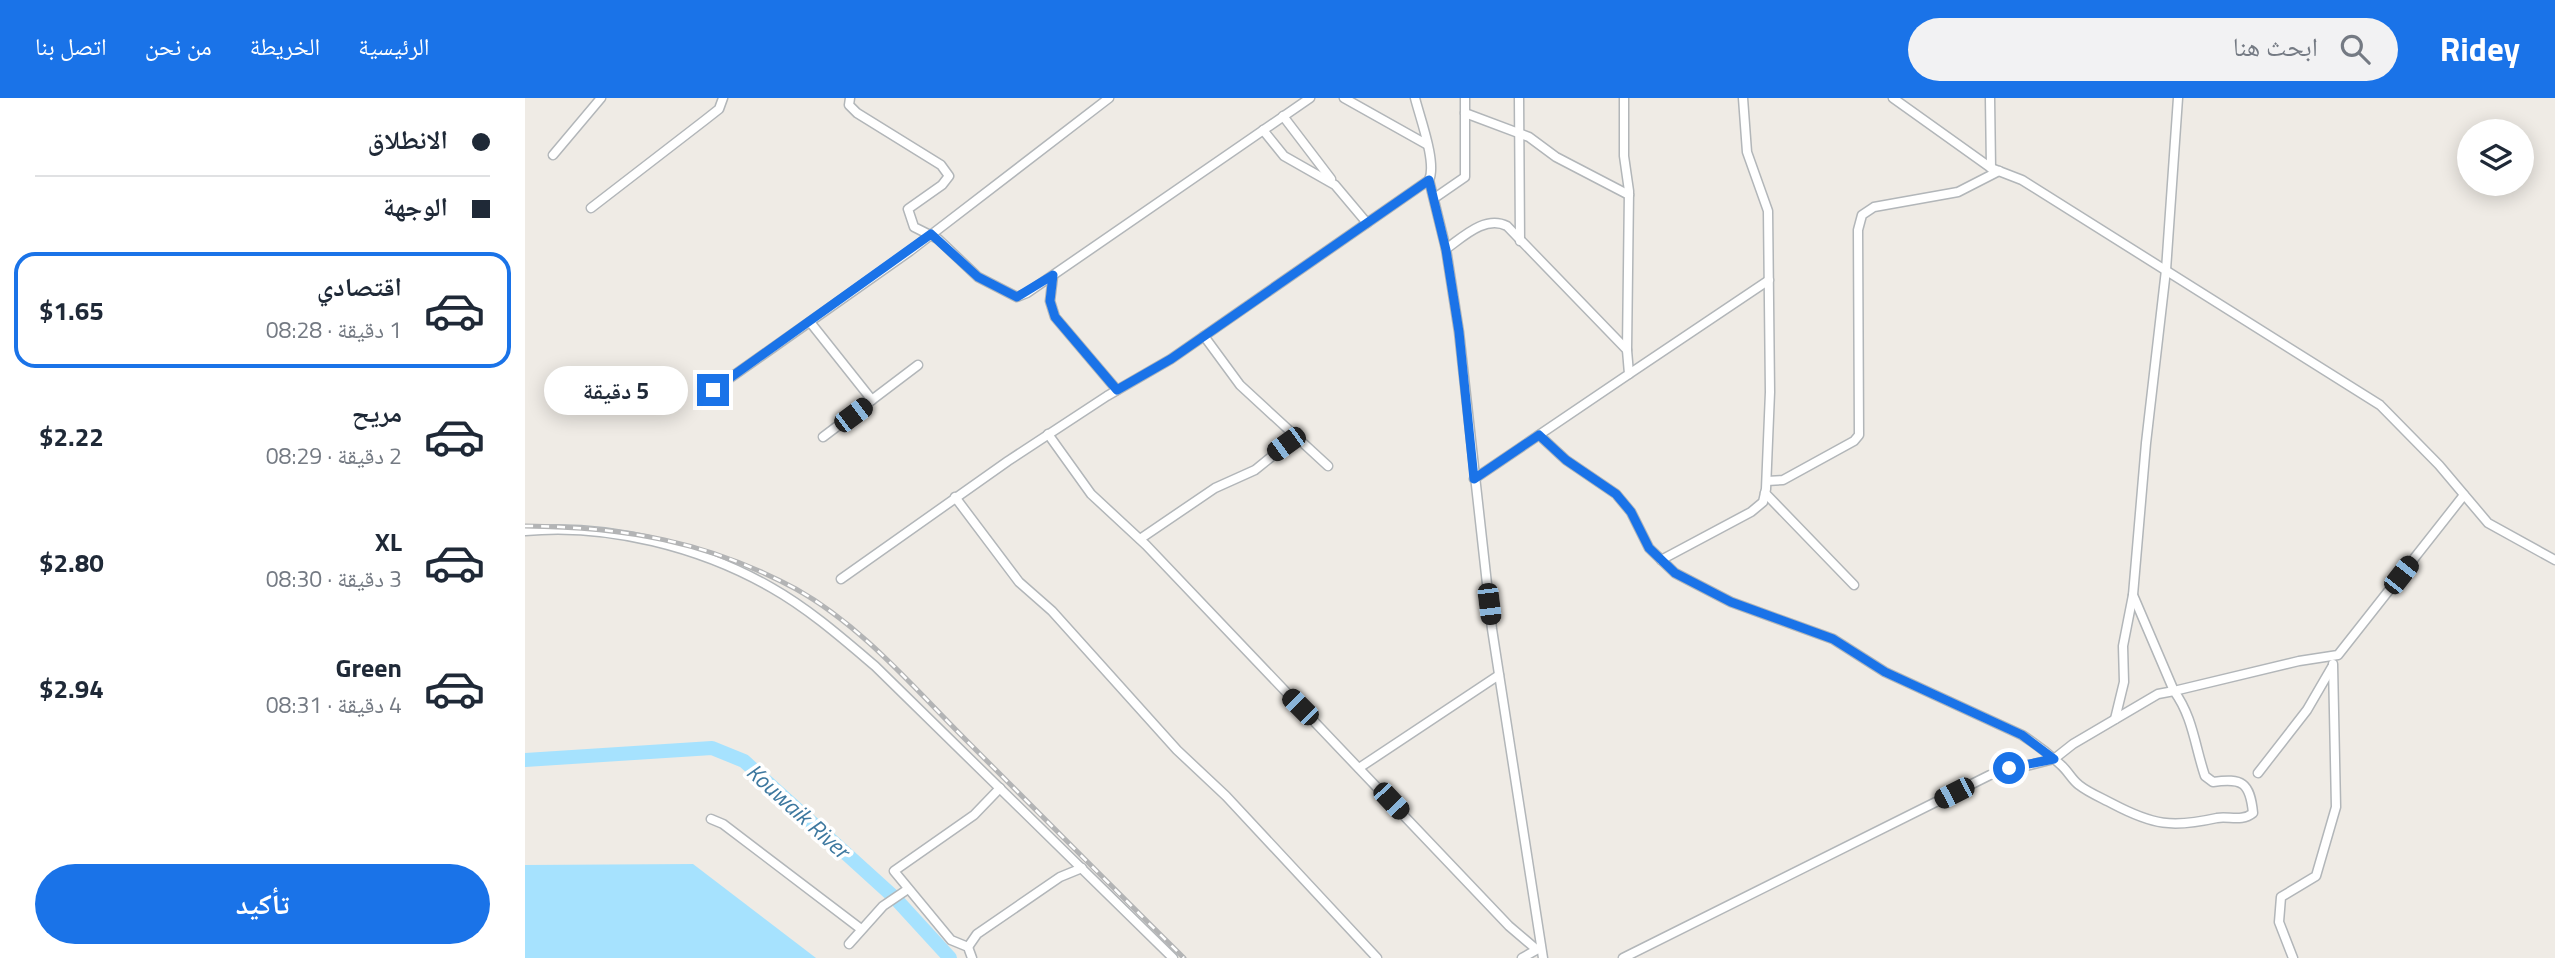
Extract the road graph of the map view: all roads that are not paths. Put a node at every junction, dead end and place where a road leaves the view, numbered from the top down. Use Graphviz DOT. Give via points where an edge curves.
graph roads {
  1 [pos="601,98"];
  2 [pos="723,98"];
  3 [pos="850,98"];
  4 [pos="1109,98"];
  5 [pos="1310,98"];
  6 [pos="1344,98"];
  7 [pos="1415,98"];
  8 [pos="1465,98"];
  9 [pos="1519,98"];
  10 [pos="1624,98"];
  11 [pos="1743,98"];
  12 [pos="1893,98"];
  13 [pos="1990,98"];
  14 [pos="2178,98"];
  15 [pos="1465,113"];
  16 [pos="1283,116"];
  17 [pos="1263,130"];
  18 [pos="1521,134"];
  19 [pos="1426,144"];
  20 [pos="553,155"];
  21 [pos="1995,169"];
  22 [pos="1429,180"];
  23 [pos="1335,185"];
  24 [pos="1629,195"];
  25 [pos="1436,197"];
  26 [pos="591,208"];
  27 [pos="1367,223"];
  28 [pos="931,234"];
  29 [pos="1520,240"];
  30 [pos="1446,250"];
  31 [pos="2166,270"];
  32 [pos="1053,275"];
  33 [pos="1769,280"];
  34 [pos="810,322"];
  35 [pos="1204,336"];
  36 [pos="1627,350"];
  37 [pos="918,365"];
  38 [pos="1629,374"];
  39 [pos="713,390"];
  40 [pos="1117,390"];
  41 [pos="872,400"];
  42 [pos="1048,434"];
  43 [pos="1539,435"];
  44 [pos="1297,436"];
  45 [pos="823,437"];
  46 [pos="1328,466"];
  47 [pos="1474,479"];
  48 [pos="1767,481"];
  49 [pos="1765,493"];
  50 [pos="2465,495"];
  51 [pos="955,497"];
  52 [pos="525,531"];
  53 [pos="1140,539"];
  54 [pos="1661,560"];
  55 [pos="2555,560"];
  56 [pos="841,579"];
  57 [pos="1853,585"];
  58 [pos="2133,595"];
  59 [pos="2338,655"];
  60 [pos="2333,664"];
  61 [pos="1499,675"];
  62 [pos="2174,691"];
  63 [pos="2115,719"];
  64 [pos="2054,759"];
  65 [pos="1359,768"];
  66 [pos="2258,773"];
  67 [pos="1000,788"];
  68 [pos="712,819"];
  69 [pos="1082,868"];
  70 [pos="908,889"];
  71 [pos="861,929"];
  72 [pos="849,944"];
  73 [pos="968,947"];
  74 [pos="1540,952"];
  75 [pos="1171,957"];
  76 [pos="972,958"];
  77 [pos="1377,958"];
  78 [pos="1522,958"];
  79 [pos="1623,958"];
  80 [pos="2293,958"];
  1 -- 20 [label="street"];
  2 -- 26 [label="street" via="705,120"];
  3 -- 28 [label="street" via="849,105 857,113 941,165 949,176 908,209 913,226"];
  4 -- 28 [label="street"];
  5 -- 16 [label="street"];
  6 -- 19 [label="street"];
  7 -- 19 [label="street"];
  8 -- 15 [label="street"];
  9 -- 18 [label="street"];
  10 -- 24 [label="street"];
  11 -- 33 [label="street" via="1747,152 1767,211"];
  12 -- 21 [label="street"];
  13 -- 21 [label="street"];
  14 -- 31 [label="street"];
  15 -- 18 [label="street"];
  15 -- 25 [label="street" via="1465,177"];
  16 -- 17 [label="street"];
  16 -- 23 [label="street"];
  17 -- 23 [label="street" via="1284,156"];
  17 -- 32 [label="street"];
  18 -- 24 [label="street"];
  18 -- 29 [label="street"];
  19 -- 22 [label="street" via="1432,173"];
  21 -- 31 [label="street" via="2022,180"];
  21 -- 48 [label="street" via="1958,192 1874,208 1863,215 1859,230 1859,435 1783,480"];
  22 -- 25 [label="street"];
  22 -- 27 [label="street"];
  23 -- 27 [label="street"];
  24 -- 36 [label="street"];
  25 -- 30 [label="street"];
  27 -- 35 [label="street"];
  28 -- 32 [label="street" via="978,277 1017,297"];
  28 -- 34 [label="street"];
  29 -- 30 [label="street" via="1507,226 1493,221"];
  29 -- 36 [label="street"];
  30 -- 47 [label="street" via="1468,401"];
  31 -- 50 [label="street" via="2380,405"];
  31 -- 58 [label="street"];
  32 -- 40 [label="street" via="1050,301 1055,317"];
  33 -- 38 [label="street"];
  33 -- 48 [label="street"];
  34 -- 39 [label="street"];
  34 -- 41 [label="street"];
  35 -- 40 [label="street"];
  35 -- 44 [label="street" via="1240,385"];
  36 -- 38 [label="street"];
  37 -- 41 [label="street"];
  38 -- 43 [label="street"];
  40 -- 42 [label="street"];
  41 -- 45 [label="street"];
  42 -- 51 [label="street"];
  42 -- 53 [label="street" via="1091,494"];
  43 -- 47 [label="street"];
  43 -- 54 [label="street" via="1616,494"];
  44 -- 46 [label="street"];
  44 -- 53 [label="street" via="1245,476 1215,488"];
  47 -- 61 [label="street"];
  48 -- 49 [label="street"];
  49 -- 54 [label="street" via="1763,502 1751,512"];
  49 -- 57 [label="street"];
  50 -- 55 [label="street" via="2488,523"];
  50 -- 59 [label="street"];
  51 -- 56 [label="street"];
  51 -- 77 [label="street" via="1019,582 1052,611 1177,750"];
  52 -- 67 [label="street" via="619,535 679,549 774,589 875,666"];
  53 -- 65 [label="street"];
  54 -- 64 [label="street" via="1675,573 1731,602 1833,639 1885,672 2022,735"];
  58 -- 62 [label="street"];
  58 -- 63 [label="street" via="2123,646 2124,682"];
  59 -- 60 [label="street"];
  59 -- 62 [label="street"];
  60 -- 66 [label="street" via="2307,710"];
  60 -- 80 [label="street" via="2336,807 2316,876 2281,897 2279,922"];
  61 -- 65 [label="street"];
  61 -- 74 [label="street"];
  62 -- 63 [label="street" via="2158,694"];
  62 -- 64 [label="street" via="2187,712 2205,776 2213,782 2227,779 2245,785 2252,800 2250,817 2188,824 2152,822 2078,785"];
  63 -- 64 [label="street"];
  64 -- 79 [label="street" via="1990,775"];
  65 -- 74 [label="street" via="1509,926"];
  67 -- 69 [label="street"];
  67 -- 70 [label="street" via="974,815 894,871"];
  68 -- 71 [label="street"];
  69 -- 73 [label="street" via="1060,877 977,934"];
  69 -- 75 [label="street"];
  70 -- 71 [label="street"];
  70 -- 73 [label="street" via="951,940"];
  71 -- 72 [label="street"];
  73 -- 76 [label="street"];
  74 -- 78 [label="street"];
}
